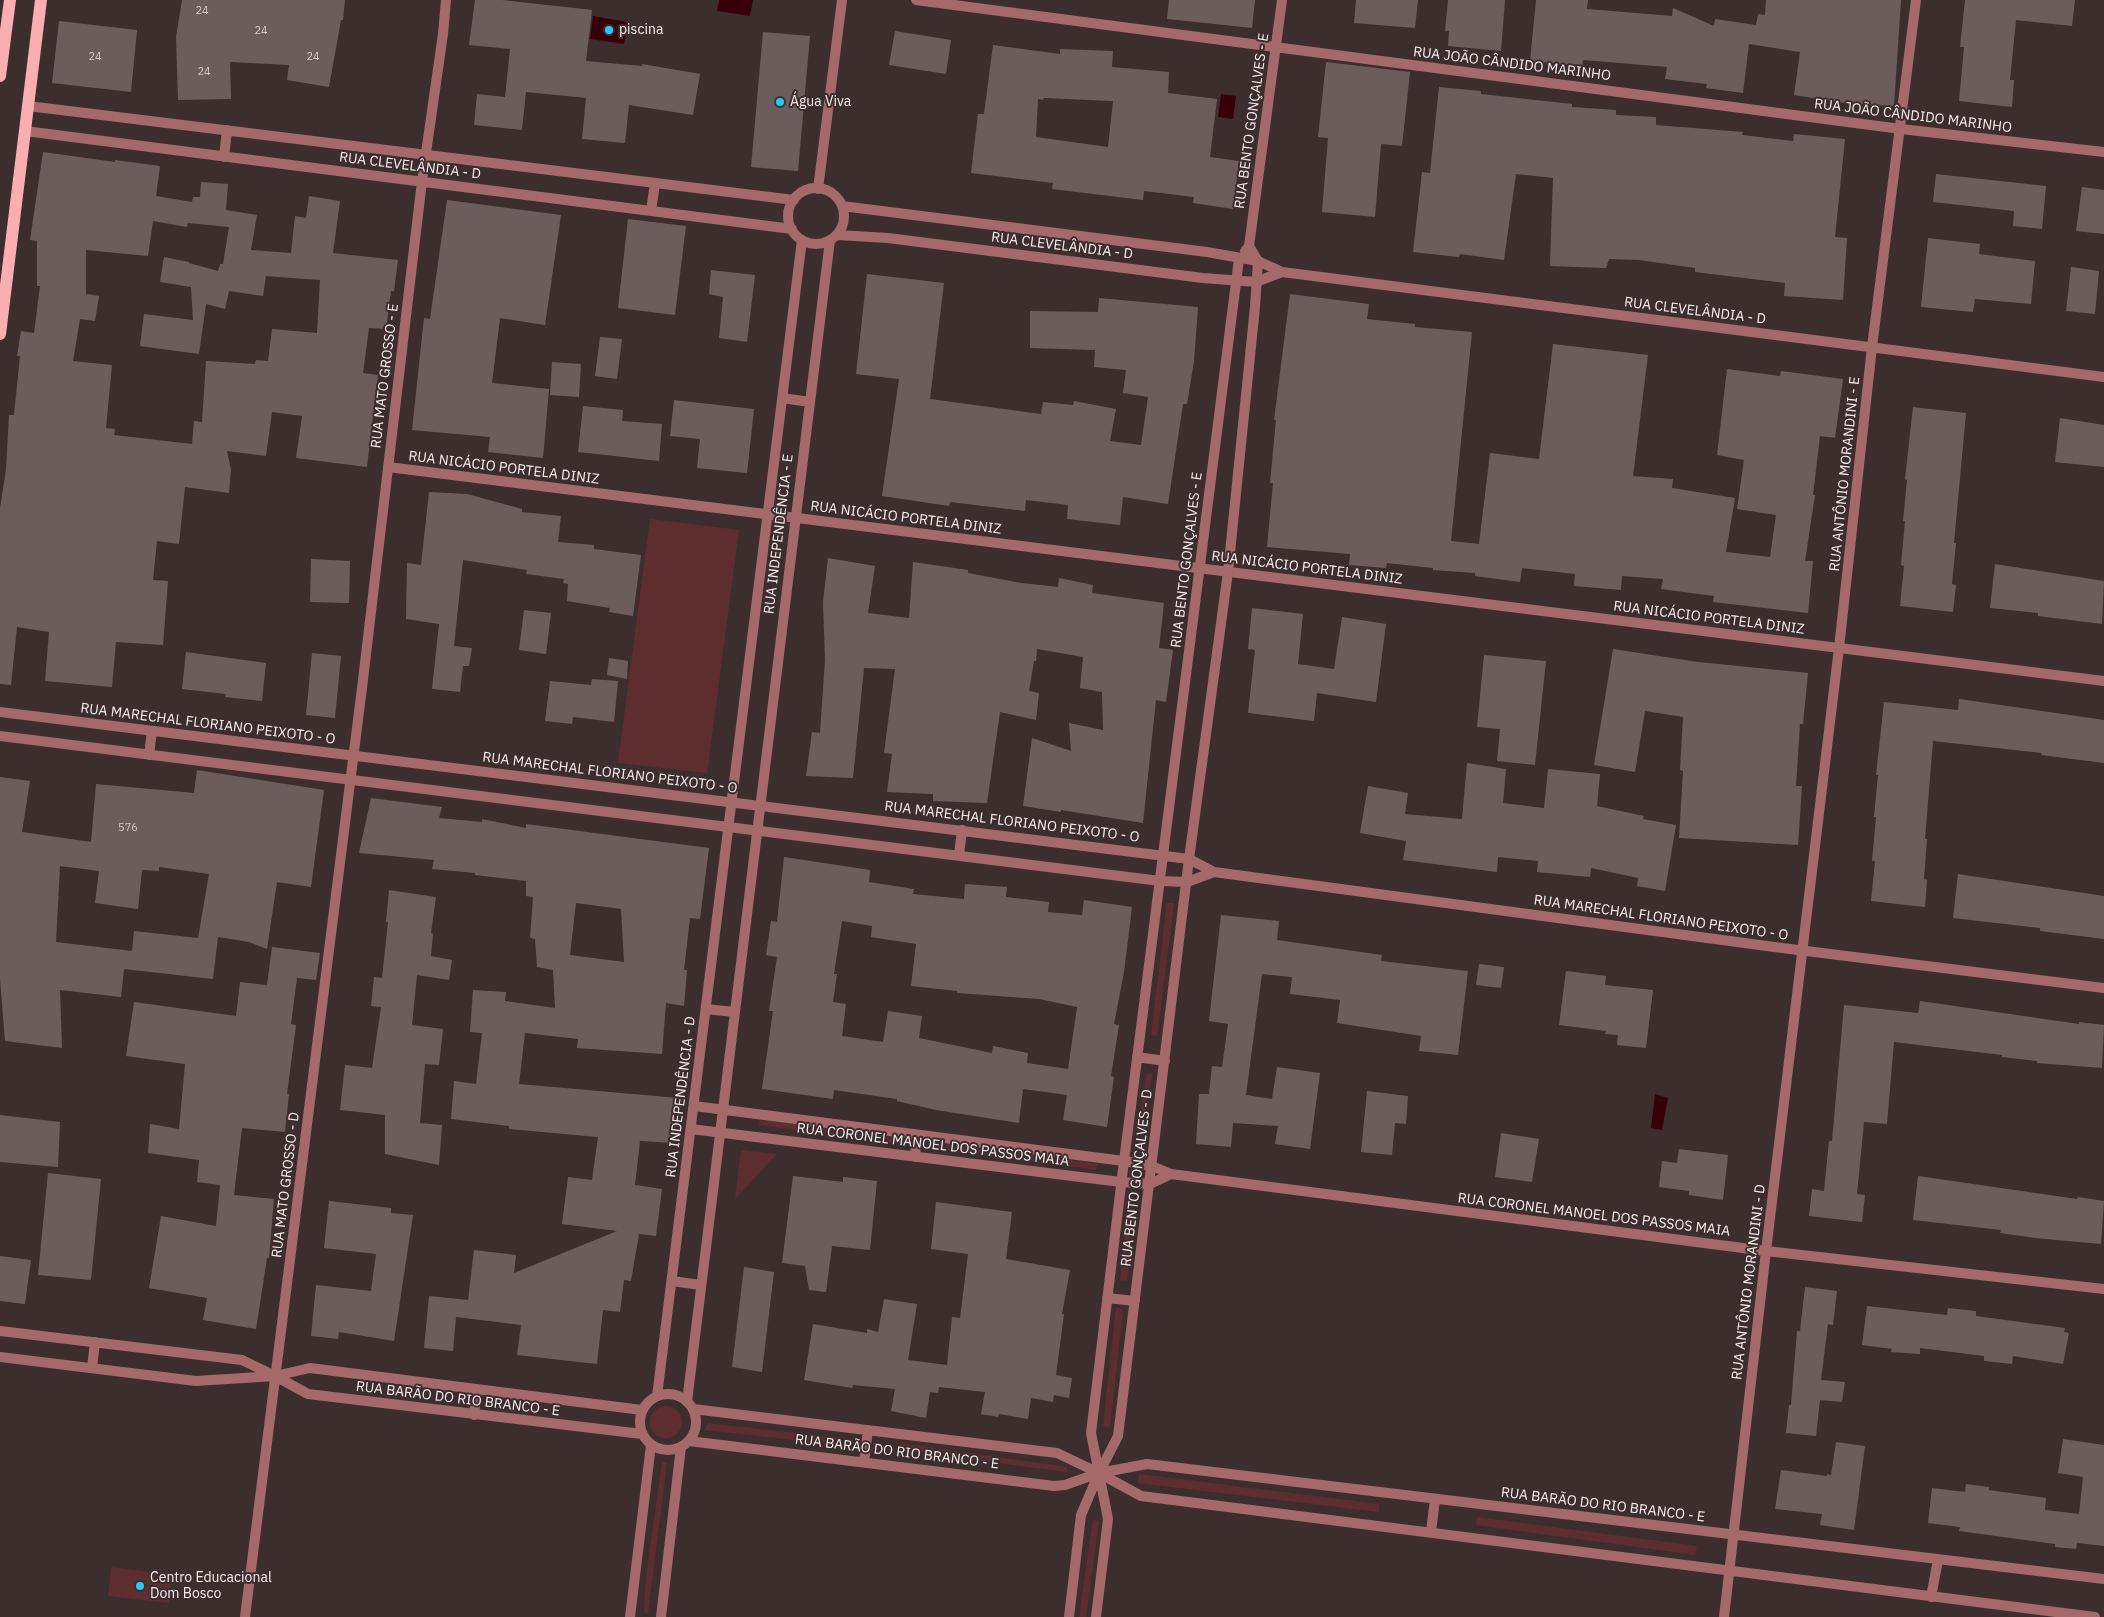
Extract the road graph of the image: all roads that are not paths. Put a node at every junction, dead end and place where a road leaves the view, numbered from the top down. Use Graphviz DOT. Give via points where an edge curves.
graph roads {
  1 [pos="10,0"];
  2 [pos="41,0"];
  3 [pos="446,0"];
  4 [pos="842,0"];
  5 [pos="916,0"];
  6 [pos="1282,0"];
  7 [pos="1916,0"];
  8 [pos="1276,47"];
  9 [pos="0,76"];
  10 [pos="28,106"];
  11 [pos="1901,129"];
  12 [pos="227,130"];
  13 [pos="25,131"];
  14 [pos="2104,152"];
  15 [pos="425,155"];
  16 [pos="224,157"];
  17 [pos="422,181"];
  18 [pos="655,183"];
  19 [pos="818,189"];
  20 [pos="794,200"];
  21 [pos="842,206"];
  22 [pos="651,211"];
  23 [pos="792,229"];
  24 [pos="834,238"];
  25 [pos="802,240"];
  26 [pos="1248,246"];
  27 [pos="1239,259"];
  28 [pos="1258,261"];
  29 [pos="1282,272"];
  30 [pos="1236,280"];
  31 [pos="1256,282"];
  32 [pos="0,334"];
  33 [pos="1872,347"];
  34 [pos="2104,377"];
  35 [pos="782,398"];
  36 [pos="810,402"];
  37 [pos="388,467"];
  38 [pos="768,514"];
  39 [pos="795,518"];
  40 [pos="1199,568"];
  41 [pos="1228,572"];
  42 [pos="1839,648"];
  43 [pos="2104,681"];
  44 [pos="0,712"];
  45 [pos="152,731"];
  46 [pos="0,736"];
  47 [pos="149,755"];
  48 [pos="353,756"];
  49 [pos="350,780"];
  50 [pos="731,802"];
  51 [pos="759,805"];
  52 [pos="728,827"];
  53 [pos="756,830"];
  54 [pos="962,830"];
  55 [pos="958,855"];
  56 [pos="1164,855"];
  57 [pos="1189,859"];
  58 [pos="1214,872"];
  59 [pos="1160,881"];
  60 [pos="1187,882"];
  61 [pos="1802,951"];
  62 [pos="2104,988"];
  63 [pos="706,1009"];
  64 [pos="734,1012"];
  65 [pos="1137,1057"];
  66 [pos="1165,1061"];
  67 [pos="694,1106"];
  68 [pos="722,1110"];
  69 [pos="691,1129"];
  70 [pos="719,1133"];
  71 [pos="918,1135"];
  72 [pos="915,1157"];
  73 [pos="1124,1161"];
  74 [pos="1152,1166"];
  75 [pos="1170,1174"];
  76 [pos="1121,1182"];
  77 [pos="1150,1184"];
  78 [pos="1766,1251"];
  79 [pos="672,1281"];
  80 [pos="701,1285"];
  81 [pos="2104,1289"];
  82 [pos="1108,1298"];
  83 [pos="1135,1300"];
  84 [pos="0,1331"];
  85 [pos="95,1342"];
  86 [pos="0,1357"];
  87 [pos="92,1368"];
  88 [pos="276,1376"];
  89 [pos="477,1389"];
  90 [pos="657,1396"];
  91 [pos="690,1405"];
  92 [pos="642,1410"];
  93 [pos="474,1415"];
  94 [pos="868,1430"];
  95 [pos="642,1434"];
  96 [pos="685,1444"];
  97 [pos="651,1445"];
  98 [pos="864,1462"];
  99 [pos="1099,1474"];
  100 [pos="1435,1499"];
  101 [pos="1431,1532"];
  102 [pos="1734,1535"];
  103 [pos="1938,1560"];
  104 [pos="1729,1572"];
  105 [pos="2104,1579"];
  106 [pos="1932,1597"];
  107 [pos="245,1617"];
  108 [pos="630,1617"];
  109 [pos="660,1617"];
  110 [pos="1069,1617"];
  111 [pos="1096,1617"];
  112 [pos="1724,1617"];
  113 [pos="2095,1617"];
  1 -- 9 [label="main road"];
  2 -- 10 [label="main road"];
  3 -- 15 [label="street, RUA MATO GROSSO - E"];
  4 -- 19 [label="street"];
  5 -- 8 [label="street, RUA JOÃO CÂNDIDO MARINHO"];
  6 -- 8 [label="street, RUA BENTO GONÇALVES - E"];
  7 -- 11 [label="street, RUA ANTÔNIO MORANDINI - E"];
  8 -- 11 [label="street, RUA JOÃO CÂNDIDO MARINHO"];
  8 -- 26 [label="street, RUA BENTO GONÇALVES - E"];
  10 -- 12 [label="street, RUA CLEVELÂNDIA - D"];
  10 -- 13 [label="main road"];
  11 -- 14 [label="street, RUA JOÃO CÂNDIDO MARINHO"];
  11 -- 33 [label="street, RUA ANTÔNIO MORANDINI - E"];
  12 -- 15 [label="street, RUA CLEVELÂNDIA - D"];
  12 -- 16 [label="street"];
  13 -- 16 [label="street, RUA CLEVELÂNDIA - D"];
  13 -- 32 [label="main road"];
  15 -- 17 [label="street, RUA MATO GROSSO - E"];
  15 -- 18 [label="street, RUA CLEVELÂNDIA - D"];
  16 -- 17 [label="street, RUA CLEVELÂNDIA - D"];
  17 -- 22 [label="street, RUA CLEVELÂNDIA - D"];
  17 -- 37 [label="street, RUA MATO GROSSO - E"];
  18 -- 20 [label="street, RUA CLEVELÂNDIA - D"];
  18 -- 22 [label="street"];
  19 -- 20 [label="street" via="805,191"];
  19 -- 21 [label="street" via="830,192"];
  20 -- 23 [label="street" via="789,214"];
  21 -- 24 [label="street" via="844,221"];
  21 -- 27 [label="street, RUA CLEVELÂNDIA - D" via="1206,252"];
  22 -- 23 [label="street, RUA CLEVELÂNDIA - D"];
  23 -- 25 [label="street"];
  24 -- 25 [label="street" via="813,244"];
  24 -- 30 [label="street, RUA CLEVELÂNDIA - D" via="888,238"];
  24 -- 36 [label="street, RUA INDEPENDÊNCIA - E"];
  25 -- 35 [label="street, RUA INDEPENDÊNCIA - E"];
  26 -- 27 [label="street, RUA BENTO GONÇALVES - E"];
  26 -- 28 [label="street"];
  27 -- 28 [label="street, RUA CLEVELÂNDIA - D"];
  27 -- 30 [label="street, RUA BENTO GONÇALVES - E"];
  28 -- 29 [label="street, RUA CLEVELÂNDIA - D"];
  28 -- 31 [label="street"];
  29 -- 31 [label="street, RUA CLEVELÂNDIA - D"];
  29 -- 33 [label="street, RUA CLEVELÂNDIA - D"];
  30 -- 31 [label="street, RUA CLEVELÂNDIA - D"];
  30 -- 40 [label="street, RUA BENTO GONÇALVES - E"];
  31 -- 41 [label="street"];
  33 -- 34 [label="street, RUA CLEVELÂNDIA - D"];
  33 -- 42 [label="street, RUA ANTÔNIO MORANDINI - E"];
  35 -- 36 [label="street"];
  35 -- 38 [label="street, RUA INDEPENDÊNCIA - E"];
  36 -- 39 [label="street, RUA INDEPENDÊNCIA - E"];
  37 -- 38 [label="street, RUA NICÁCIO PORTELA DINIZ"];
  37 -- 48 [label="street, RUA MATO GROSSO - E"];
  38 -- 39 [label="street, RUA NICÁCIO PORTELA DINIZ"];
  38 -- 50 [label="street, RUA INDEPENDÊNCIA - E"];
  39 -- 40 [label="street, RUA NICÁCIO PORTELA DINIZ"];
  39 -- 51 [label="street, RUA INDEPENDÊNCIA - E"];
  40 -- 41 [label="street, RUA NICÁCIO PORTELA DINIZ"];
  40 -- 56 [label="street, RUA BENTO GONÇALVES - E"];
  41 -- 42 [label="street, RUA NICÁCIO PORTELA DINIZ"];
  41 -- 57 [label="street"];
  42 -- 43 [label="street, RUA NICÁCIO PORTELA DINIZ"];
  42 -- 61 [label="street, RUA ANTÔNIO MORANDINI - E"];
  44 -- 45 [label="street, RUA MARECHAL FLORIANO PEIXOTO - O"];
  45 -- 47 [label="street"];
  45 -- 48 [label="street, RUA MARECHAL FLORIANO PEIXOTO - O"];
  46 -- 47 [label="street, RUA MARECHAL FLORIANO PEIXOTO - O"];
  47 -- 49 [label="street, RUA MARECHAL FLORIANO PEIXOTO - O"];
  48 -- 49 [label="street, RUA MATO GROSSO - D"];
  48 -- 50 [label="street, RUA MARECHAL FLORIANO PEIXOTO - O"];
  49 -- 52 [label="street, RUA MARECHAL FLORIANO PEIXOTO - O"];
  49 -- 88 [label="street, RUA MATO GROSSO - D"];
  50 -- 51 [label="street, RUA MARECHAL FLORIANO PEIXOTO - O"];
  50 -- 52 [label="street, RUA INDEPENDÊNCIA - D"];
  51 -- 53 [label="street, RUA INDEPENDÊNCIA - E"];
  51 -- 54 [label="street, RUA MARECHAL FLORIANO PEIXOTO - O"];
  52 -- 53 [label="street, RUA MARECHAL FLORIANO PEIXOTO - O"];
  52 -- 63 [label="street, RUA INDEPENDÊNCIA - D"];
  53 -- 55 [label="street, RUA MARECHAL FLORIANO PEIXOTO - O"];
  53 -- 64 [label="street"];
  54 -- 55 [label="street"];
  54 -- 56 [label="street, RUA MARECHAL FLORIANO PEIXOTO - O"];
  55 -- 59 [label="street, RUA MARECHAL FLORIANO PEIXOTO - O"];
  56 -- 57 [label="street, RUA MARECHAL FLORIANO PEIXOTO - O"];
  56 -- 59 [label="street, RUA BENTO GONÇALVES - E"];
  57 -- 58 [label="street, RUA MARECHAL FLORIANO PEIXOTO - O"];
  57 -- 60 [label="street"];
  58 -- 60 [label="street, RUA MARECHAL FLORIANO PEIXOTO - O"];
  58 -- 61 [label="street, RUA MARECHAL FLORIANO PEIXOTO - O"];
  59 -- 60 [label="street, RUA MARECHAL FLORIANO PEIXOTO - O"];
  59 -- 65 [label="street, RUA BENTO GONÇALVES - D"];
  60 -- 66 [label="street, RUA BENTO GONÇALVES - D"];
  61 -- 62 [label="street, RUA MARECHAL FLORIANO PEIXOTO - O"];
  61 -- 78 [label="street, RUA ANTÔNIO MORANDINI - D"];
  63 -- 64 [label="street"];
  63 -- 67 [label="street, RUA INDEPENDÊNCIA - D"];
  64 -- 68 [label="street"];
  65 -- 66 [label="street"];
  65 -- 73 [label="street, RUA BENTO GONÇALVES - D"];
  66 -- 74 [label="street, RUA BENTO GONÇALVES - D"];
  67 -- 68 [label="street, RUA CORONEL MANOEL DOS PASSOS MAIA"];
  67 -- 69 [label="street, RUA INDEPENDÊNCIA - D"];
  68 -- 70 [label="street"];
  68 -- 71 [label="street, RUA CORONEL MANOEL DOS PASSOS MAIA"];
  69 -- 70 [label="street, RUA CORONEL MANOEL DOS PASSOS MAIA"];
  69 -- 79 [label="street, RUA INDEPENDÊNCIA - D"];
  70 -- 72 [label="street, RUA CORONEL MANOEL DOS PASSOS MAIA"];
  70 -- 80 [label="street"];
  71 -- 72 [label="street"];
  71 -- 73 [label="street, RUA CORONEL MANOEL DOS PASSOS MAIA"];
  72 -- 76 [label="street, RUA CORONEL MANOEL DOS PASSOS MAIA"];
  73 -- 74 [label="street, RUA CORONEL MANOEL DOS PASSOS MAIA"];
  73 -- 76 [label="street, RUA BENTO GONÇALVES - D"];
  74 -- 75 [label="street, RUA CORONEL MANOEL DOS PASSOS MAIA"];
  74 -- 77 [label="street, RUA BENTO GONÇALVES - D"];
  75 -- 77 [label="street"];
  75 -- 78 [label="street, RUA CORONEL MANOEL DOS PASSOS MAIA"];
  76 -- 77 [label="street, RUA CORONEL MANOEL DOS PASSOS MAIA"];
  76 -- 82 [label="street, RUA BENTO GONÇALVES - D"];
  77 -- 83 [label="street, RUA BENTO GONÇALVES - D"];
  78 -- 81 [label="street, RUA CORONEL MANOEL DOS PASSOS MAIA"];
  78 -- 102 [label="street, RUA ANTÔNIO MORANDINI - D"];
  79 -- 80 [label="street"];
  79 -- 90 [label="street, RUA INDEPENDÊNCIA - D"];
  80 -- 91 [label="street"];
  82 -- 83 [label="street"];
  82 -- 99 [label="street, RUA BENTO GONÇALVES - D" via="1091,1433"];
  83 -- 99 [label="street, RUA BENTO GONÇALVES - D" via="1118,1436"];
  84 -- 85 [label="street, RUA BARÃO DO RIO BRANCO - E"];
  85 -- 87 [label="street"];
  85 -- 88 [label="street, RUA BARÃO DO RIO BRANCO - E" via="242,1360"];
  86 -- 87 [label="street, RUA BARÃO DO RIO BRANCO - E"];
  87 -- 88 [label="street, RUA BARÃO DO RIO BRANCO - E" via="196,1381"];
  88 -- 89 [label="street, RUA BARÃO DO RIO BRANCO - E" via="310,1368"];
  88 -- 93 [label="street, RUA BARÃO DO RIO BRANCO - E" via="308,1394"];
  88 -- 107 [label="street, RUA MATO GROSSO - D"];
  89 -- 92 [label="street, RUA BARÃO DO RIO BRANCO - E"];
  89 -- 93 [label="street"];
  90 -- 91 [label="street" via="670,1394"];
  90 -- 92 [label="street"];
  91 -- 94 [label="street, RUA BARÃO DO RIO BRANCO - E"];
  91 -- 96 [label="street" via="695,1429"];
  92 -- 95 [label="street"];
  93 -- 95 [label="street, RUA BARÃO DO RIO BRANCO - E"];
  94 -- 98 [label="street"];
  94 -- 99 [label="street, RUA BARÃO DO RIO BRANCO - E" via="1057,1453"];
  95 -- 97 [label="street"];
  96 -- 97 [label="street" via="666,1450"];
  96 -- 98 [label="street, RUA BARÃO DO RIO BRANCO - E"];
  96 -- 109 [label="street"];
  97 -- 108 [label="street"];
  98 -- 99 [label="street, RUA BARÃO DO RIO BRANCO - E" via="1054,1486"];
  99 -- 100 [label="street, RUA BARÃO DO RIO BRANCO - E" via="1147,1464"];
  99 -- 101 [label="street, RUA BARÃO DO RIO BRANCO - E" via="1141,1496"];
  99 -- 110 [label="street, RUA BENTO GONÇALVES - D" via="1081,1515"];
  99 -- 111 [label="street, RUA BENTO GONÇALVES - D" via="1108,1519"];
  100 -- 101 [label="street"];
  100 -- 102 [label="street, RUA BARÃO DO RIO BRANCO - E"];
  101 -- 104 [label="street, RUA BARÃO DO RIO BRANCO - E"];
  102 -- 103 [label="street, RUA BARÃO DO RIO BRANCO - E"];
  102 -- 104 [label="street, RUA ANTÔNIO MORANDINI - D"];
  103 -- 105 [label="street, RUA BARÃO DO RIO BRANCO - E"];
  103 -- 106 [label="street"];
  104 -- 106 [label="street, RUA BARÃO DO RIO BRANCO - E"];
  104 -- 112 [label="street, RUA ANTÔNIO MORANDINI - D"];
  106 -- 113 [label="street, RUA BARÃO DO RIO BRANCO - E"];
}
